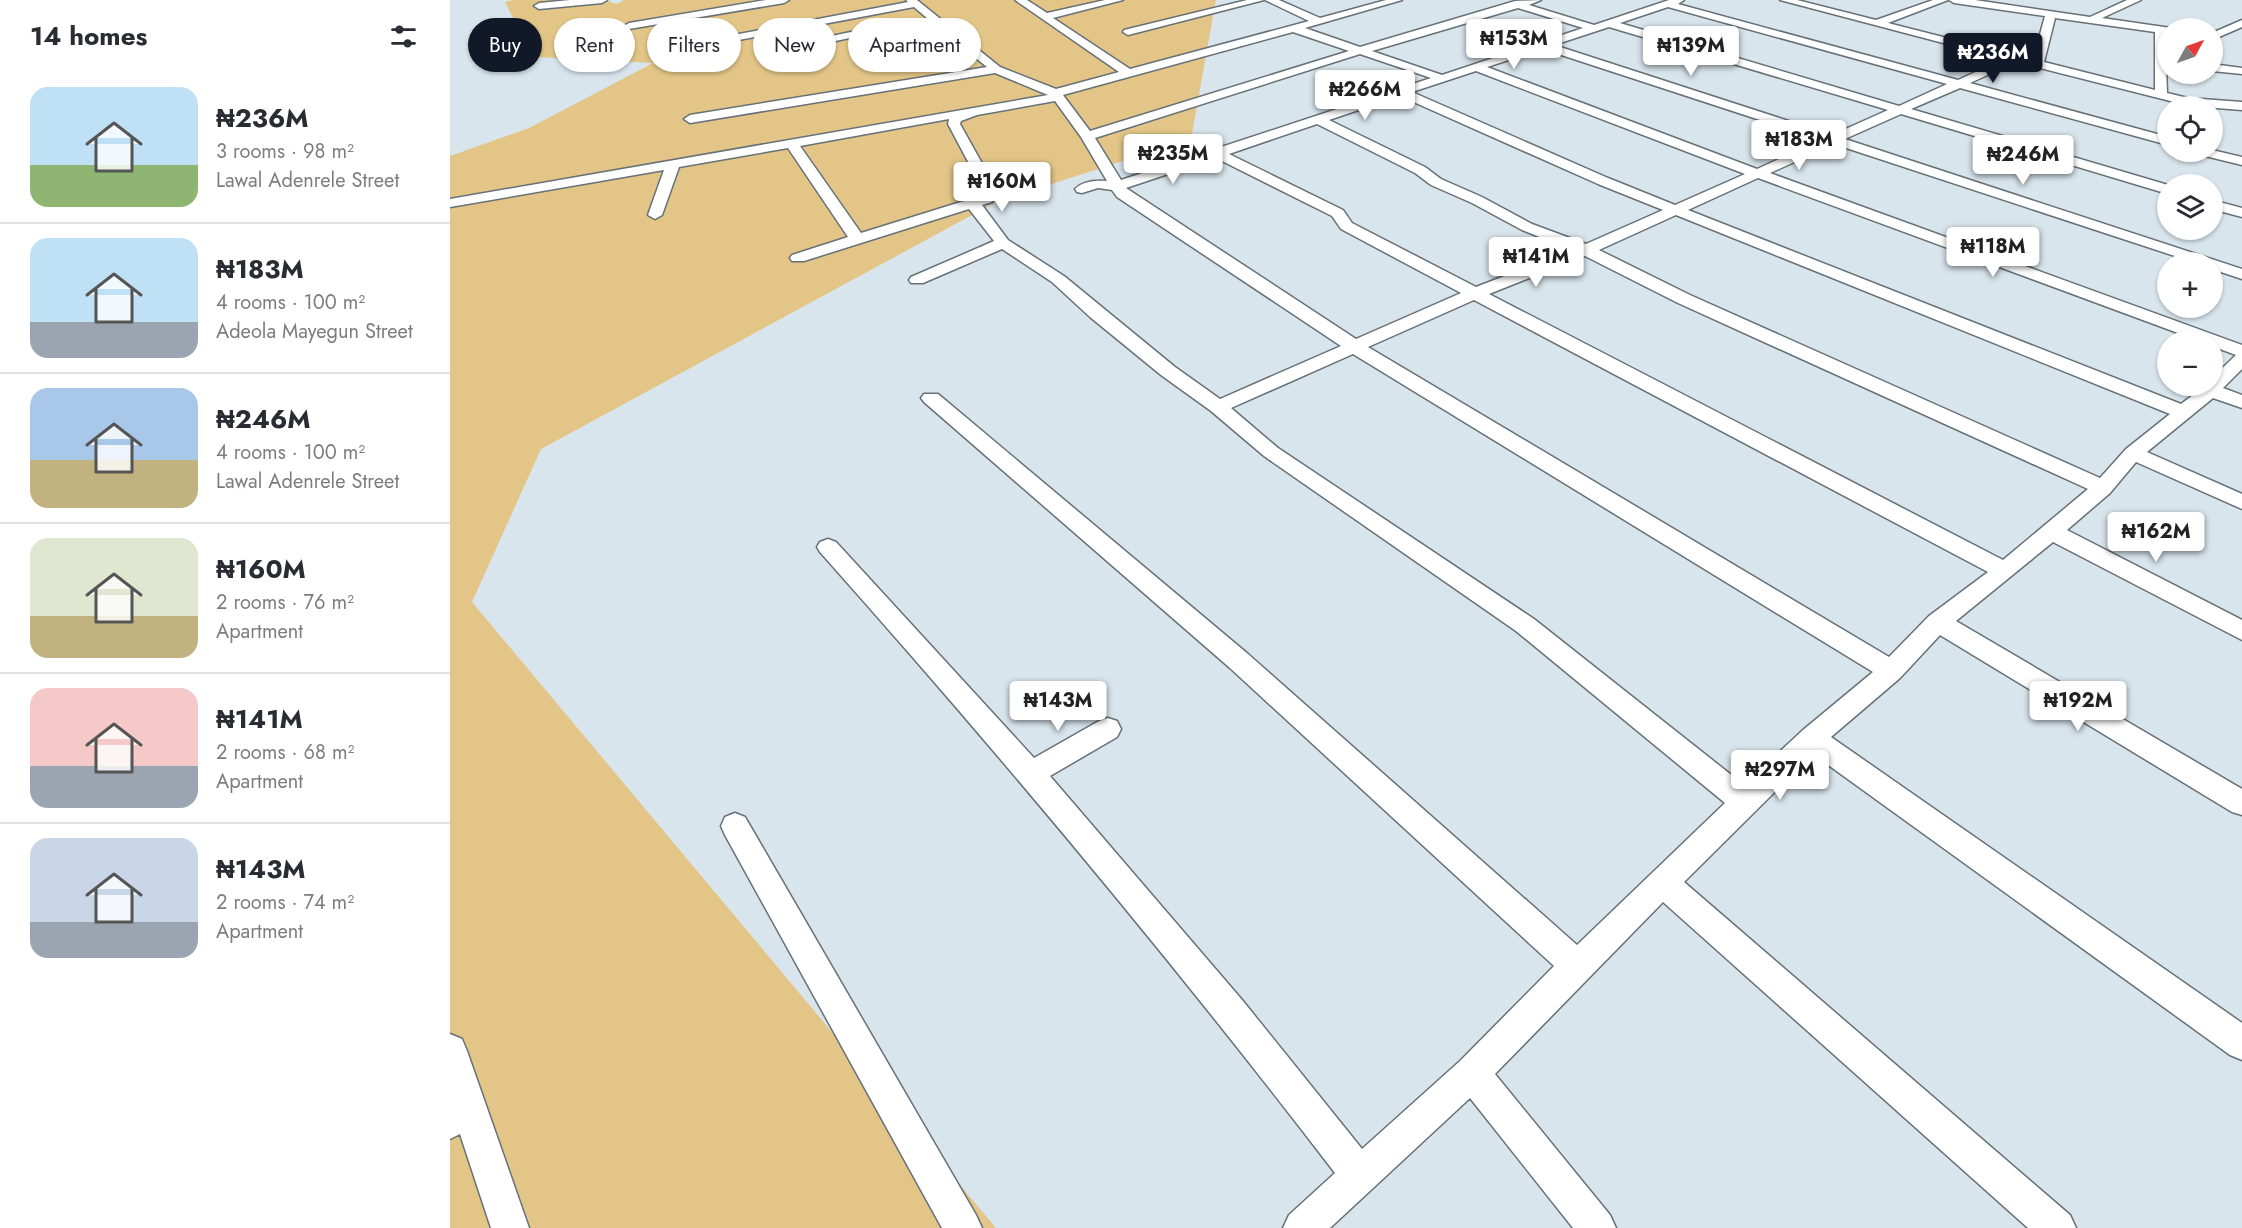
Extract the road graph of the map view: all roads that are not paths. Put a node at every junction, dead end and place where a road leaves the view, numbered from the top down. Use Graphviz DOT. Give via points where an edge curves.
graph roads {
  1 [pos="602,0"];
  2 [pos="784,0"];
  3 [pos="1020,0"];
  4 [pos="1118,0"];
  5 [pos="1259,0"];
  6 [pos="1269,0"];
  7 [pos="1397,0"];
  8 [pos="1504,0"];
  9 [pos="1536,0"];
  10 [pos="1943,0"];
  11 [pos="1954,0"];
  12 [pos="1990,0"];
  13 [pos="2136,0"];
  14 [pos="1792,1"];
  15 [pos="913,2"];
  16 [pos="1674,2"];
  17 [pos="1979,4"];
  18 [pos="1519,5"];
  19 [pos="539,6"];
  20 [pos="2051,15"];
  21 [pos="1044,17"];
  22 [pos="933,18"];
  23 [pos="2094,18"];
  24 [pos="1319,21"];
  25 [pos="1880,22"];
  26 [pos="2242,22"];
  27 [pos="1608,23"];
  28 [pos="635,25"];
  29 [pos="1296,28"];
  30 [pos="1594,28"];
  31 [pos="2157,29"];
  32 [pos="1128,32"];
  33 [pos="741,36"];
  34 [pos="2232,39"];
  35 [pos="1543,45"];
  36 [pos="1359,51"];
  37 [pos="981,57"];
  38 [pos="2016,58"];
  39 [pos="2038,64"];
  40 [pos="1476,67"];
  41 [pos="2223,68"];
  42 [pos="996,69"];
  43 [pos="2242,71"];
  44 [pos="1128,73"];
  45 [pos="1442,78"];
  46 [pos="1959,83"];
  47 [pos="2162,84"];
  48 [pos="1402,93"];
  49 [pos="1055,95"];
  50 [pos="2161,95"];
  51 [pos="2165,96"];
  52 [pos="2223,105"];
  53 [pos="2242,106"];
  54 [pos="1900,109"];
  55 [pos="2223,112"];
  56 [pos="972,113"];
  57 [pos="2242,117"];
  58 [pos="690,119"];
  59 [pos="1318,120"];
  60 [pos="1087,136"];
  61 [pos="2157,138"];
  62 [pos="1829,140"];
  63 [pos="790,143"];
  64 [pos="1217,153"];
  65 [pos="2223,156"];
  66 [pos="2242,161"];
  67 [pos="673,165"];
  68 [pos="1756,172"];
  69 [pos="1032,182"];
  70 [pos="1118,186"];
  71 [pos="2157,187"];
  72 [pos="989,188"];
  73 [pos="1082,189"];
  74 [pos="450,203"];
  75 [pos="973,204"];
  76 [pos="2223,207"];
  77 [pos="1674,210"];
  78 [pos="2242,213"];
  79 [pos="655,215"];
  80 [pos="857,239"];
  81 [pos="1003,243"];
  82 [pos="1586,250"];
  83 [pos="2176,252"];
  84 [pos="798,258"];
  85 [pos="2223,268"];
  86 [pos="2242,274"];
  87 [pos="917,280"];
  88 [pos="1473,294"];
  89 [pos="1355,347"];
  90 [pos="2242,351"];
  91 [pos="2242,359"];
  92 [pos="2223,378"];
  93 [pos="2223,395"];
  94 [pos="2203,396"];
  95 [pos="932,398"];
  96 [pos="2242,402"];
  97 [pos="1218,407"];
  98 [pos="2183,412"];
  99 [pos="2133,453"];
  100 [pos="2103,488"];
  101 [pos="2242,502"];
  102 [pos="2052,532"];
  103 [pos="828,546"];
  104 [pos="2005,571"];
  105 [pos="1938,622"];
  106 [pos="2242,631"];
  107 [pos="1890,671"];
  108 [pos="1108,729"];
  109 [pos="1812,738"];
  110 [pos="1030,774"];
  111 [pos="1745,802"];
  112 [pos="2242,803"];
  113 [pos="735,826"];
  114 [pos="1663,883"];
  115 [pos="1577,966"];
  116 [pos="2242,1043"];
  117 [pos="450,1051"];
  118 [pos="1472,1073"];
  119 [pos="460,1115"];
  120 [pos="1359,1174"];
  121 [pos="510,1228"];
  122 [pos="963,1228"];
  123 [pos="1302,1228"];
  124 [pos="1597,1228"];
  125 [pos="2056,1228"];
  1 -- 19 [label="street"];
  2 -- 28 [label="street"];
  3 -- 21 [label="street"];
  4 -- 21 [label="street"];
  5 -- 32 [label="street"];
  6 -- 24 [label="street"];
  7 -- 24 [label="street"];
  8 -- 18 [label="street"];
  9 -- 18 [label="street"];
  10 -- 25 [label="street"];
  11 -- 17 [label="street"];
  12 -- 17 [label="street"];
  13 -- 23 [label="street"];
  14 -- 25 [label="street"];
  15 -- 22 [label="street"];
  15 -- 33 [label="street"];
  16 -- 27 [label="street"];
  16 -- 46 [label="street"];
  17 -- 20 [label="street"];
  18 -- 30 [label="street"];
  18 -- 36 [label="street"];
  20 -- 31 [label="street"];
  20 -- 39 [label="street"];
  21 -- 44 [label="street"];
  24 -- 29 [label="street"];
  25 -- 38 [label="street"];
  26 -- 34 [label="street" via="2212,37"];
  27 -- 30 [label="street"];
  27 -- 54 [label="street"];
  29 -- 36 [label="street"];
  29 -- 44 [label="street"];
  30 -- 35 [label="street"];
  35 -- 40 [label="street"];
  35 -- 62 [label="street"];
  36 -- 45 [label="street"];
  36 -- 60 [label="street"];
  37 -- 42 [label="street"];
  38 -- 39 [label="street"];
  38 -- 46 [label="street"];
  39 -- 50 [label="street"];
  40 -- 45 [label="street"];
  40 -- 68 [label="street"];
  41 -- 43 [label="street"];
  42 -- 49 [label="street"];
  42 -- 58 [label="street"];
  44 -- 49 [label="street"];
  45 -- 48 [label="street"];
  46 -- 54 [label="street"];
  46 -- 61 [label="street"];
  47 -- 50 [label="street"];
  48 -- 59 [label="street"];
  48 -- 77 [label="street"];
  49 -- 56 [label="street"];
  49 -- 60 [label="street"];
  50 -- 51 [label="street"];
  52 -- 53 [label="street"];
  54 -- 62 [label="street"];
  54 -- 71 [label="street"];
  55 -- 57 [label="street"];
  56 -- 63 [label="street"];
  56 -- 72 [label="street" via="956,119 954,124"];
  59 -- 64 [label="street"];
  59 -- 82 [label="street" via="1527,227"];
  60 -- 70 [label="street"];
  62 -- 68 [label="street"];
  62 -- 83 [label="street"];
  63 -- 67 [label="street"];
  63 -- 80 [label="street"];
  64 -- 70 [label="street"];
  64 -- 88 [label="street" via="1338,213 1346,226"];
  65 -- 66 [label="street"];
  67 -- 74 [label="street"];
  67 -- 79 [label="street"];
  68 -- 77 [label="street"];
  68 -- 90 [label="street"];
  69 -- 72 [label="street"];
  70 -- 73 [label="street" via="1097,184"];
  70 -- 89 [label="street" via="1122,194"];
  72 -- 75 [label="street" via="987,199"];
  75 -- 80 [label="street"];
  75 -- 81 [label="street"];
  76 -- 78 [label="street"];
  77 -- 82 [label="street"];
  77 -- 98 [label="street"];
  80 -- 84 [label="street"];
  81 -- 87 [label="street"];
  81 -- 97 [label="street" via="1058,279 1168,371"];
  82 -- 88 [label="street"];
  82 -- 100 [label="street" via="1684,299"];
  85 -- 86 [label="street"];
  88 -- 89 [label="street"];
  88 -- 104 [label="street"];
  89 -- 97 [label="street"];
  89 -- 107 [label="street"];
  91 -- 92 [label="street"];
  93 -- 96 [label="street"];
  94 -- 98 [label="street"];
  95 -- 115 [label="street" via="1239,661"];
  97 -- 111 [label="street" via="1271,452 1525,625"];
  98 -- 99 [label="street"];
  99 -- 100 [label="street"];
  99 -- 101 [label="street"];
  100 -- 102 [label="street"];
  102 -- 104 [label="street"];
  102 -- 106 [label="street"];
  103 -- 110 [label="street"];
  104 -- 105 [label="street"];
  105 -- 107 [label="street"];
  105 -- 112 [label="street"];
  107 -- 109 [label="street"];
  108 -- 110 [label="street"];
  109 -- 111 [label="street"];
  109 -- 116 [label="street"];
  110 -- 120 [label="street" via="1268,1055"];
  111 -- 114 [label="street"];
  113 -- 122 [label="street"];
  114 -- 115 [label="street"];
  114 -- 125 [label="street"];
  115 -- 118 [label="street"];
  117 -- 119 [label="street"];
  118 -- 120 [label="street"];
  118 -- 124 [label="street"];
  119 -- 121 [label="street"];
  120 -- 123 [label="street"];
}
